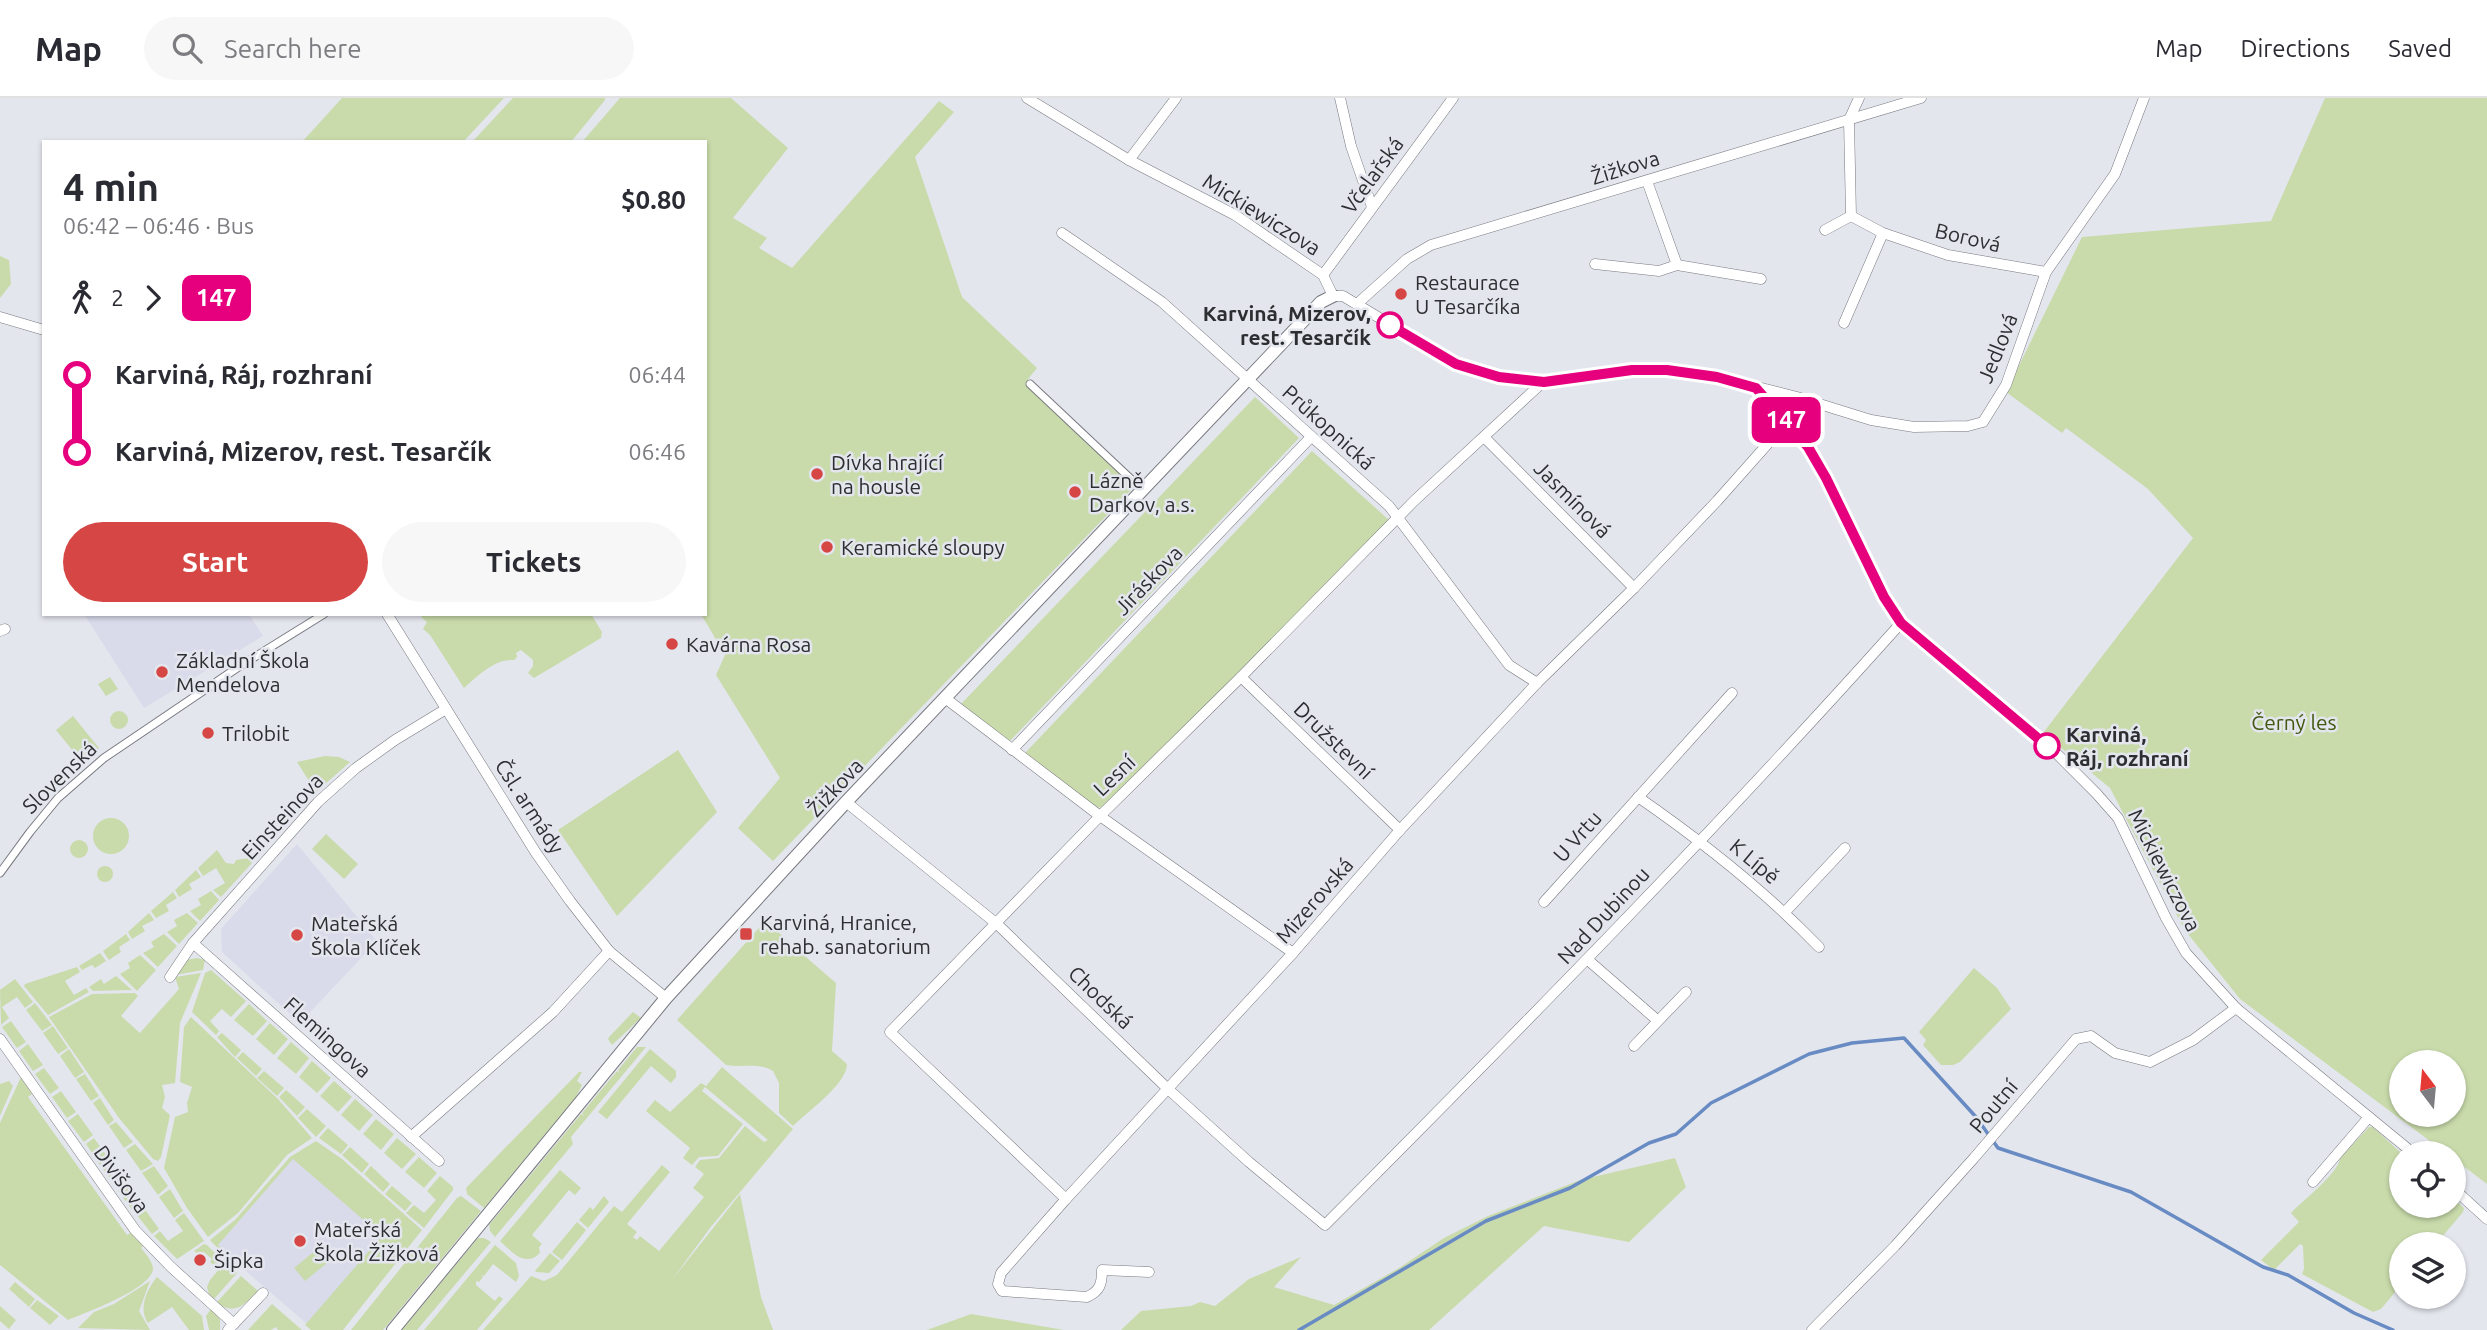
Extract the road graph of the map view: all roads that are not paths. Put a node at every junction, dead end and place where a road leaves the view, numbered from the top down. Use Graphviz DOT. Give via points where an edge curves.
graph roads {
  1 [pos="1027,98"];
  2 [pos="1176,98"];
  3 [pos="1340,98"];
  4 [pos="1453,98"];
  5 [pos="1859,98"];
  6 [pos="1920,98"];
  7 [pos="2144,98"];
  8 [pos="1849,120"];
  9 [pos="1129,160"];
  10 [pos="1647,181"];
  11 [pos="1372,207"];
  12 [pos="1851,216"];
  13 [pos="1825,230"];
  14 [pos="1062,233"];
  15 [pos="1883,233"];
  16 [pos="1595,264"];
  17 [pos="1677,265"];
  18 [pos="2046,272"];
  19 [pos="1323,275"];
  20 [pos="1761,279"];
  21 [pos="1333,296"];
  22 [pos="1357,304"];
  23 [pos="0,317"];
  24 [pos="1844,323"];
  25 [pos="42,329"];
  26 [pos="1248,380"];
  27 [pos="1544,382"];
  28 [pos="1030,384"];
  29 [pos="1756,388"];
  30 [pos="1788,421"];
  31 [pos="1311,437"];
  32 [pos="1485,438"];
  33 [pos="1133,481"];
  34 [pos="1400,517"];
  35 [pos="1634,588"];
  36 [pos="321,616"];
  37 [pos="388,616"];
  38 [pos="1901,623"];
  39 [pos="1241,677"];
  40 [pos="1537,683"];
  41 [pos="1732,693"];
  42 [pos="945,698"];
  43 [pos="446,709"];
  44 [pos="1012,750"];
  45 [pos="1638,797"];
  46 [pos="846,802"];
  47 [pos="1100,816"];
  48 [pos="1400,830"];
  49 [pos="1699,840"];
  50 [pos="1845,848"];
  51 [pos="0,873"];
  52 [pos="1544,902"];
  53 [pos="1785,912"];
  54 [pos="997,924"];
  55 [pos="193,943"];
  56 [pos="1819,947"];
  57 [pos="608,951"];
  58 [pos="1293,953"];
  59 [pos="1588,960"];
  60 [pos="170,977"];
  61 [pos="1686,992"];
  62 [pos="666,998"];
  63 [pos="2236,1008"];
  64 [pos="1657,1020"];
  65 [pos="1,1044"];
  66 [pos="1634,1046"];
  67 [pos="1168,1089"];
  68 [pos="2369,1118"];
  69 [pos="411,1137"];
  70 [pos="2398,1141"];
  71 [pos="439,1160"];
  72 [pos="2313,1182"];
  73 [pos="1066,1199"];
  74 [pos="2466,1200"];
  75 [pos="2487,1219"];
  76 [pos="1325,1225"];
  77 [pos="1149,1272"];
  78 [pos="264,1293"];
  79 [pos="231,1327"];
  80 [pos="393,1330"];
  81 [pos="1812,1330"];
  1 -- 9 [label="street, Mickiewiczova"];
  2 -- 9 [label="street"];
  3 -- 11 [label="street" via="1350,146"];
  4 -- 11 [label="street, Včelařská"];
  5 -- 8 [label="street"];
  6 -- 8 [label="street, Žižkova"];
  7 -- 18 [label="street, Jedlová" via="2115,174"];
  8 -- 10 [label="street, Žižkova"];
  8 -- 12 [label="street"];
  9 -- 19 [label="street, Mickiewiczova" via="1235,215"];
  10 -- 17 [label="street"];
  10 -- 22 [label="street, Žižkova" via="1430,245 1407,259"];
  11 -- 19 [label="street, Včelařská"];
  12 -- 13 [label="street"];
  12 -- 15 [label="street, Borová"];
  14 -- 26 [label="street, Průkopnická" via="1162,302"];
  15 -- 18 [label="street, Borová" via="1948,255"];
  15 -- 24 [label="street"];
  16 -- 17 [label="street" via="1659,271"];
  17 -- 20 [label="street"];
  18 -- 29 [label="street, Jedlová" via="2006,385 1983,422 1914,427 1871,420"];
  19 -- 21 [label="street, Mickiewiczova"];
  21 -- 22 [label="street"];
  21 -- 26 [label="street, Žižkova" via="1321,302"];
  22 -- 27 [label="street" via="1456,364 1499,377"];
  23 -- 25 [label="street"];
  26 -- 31 [label="street, Průkopnická"];
  26 -- 42 [label="street, Žižkova"];
  27 -- 29 [label="street" via="1667,370"];
  27 -- 32 [label="street, Lesní"];
  28 -- 33 [label="street"];
  29 -- 30 [label="street, Mickiewiczova"];
  30 -- 35 [label="street, Mizerovská"];
  30 -- 38 [label="street, Mickiewiczova" via="1826,478"];
  31 -- 34 [label="street, Průkopnická"];
  31 -- 44 [label="street, Jiráskova"];
  32 -- 34 [label="street, Lesní"];
  32 -- 35 [label="street, Jasmínová"];
  34 -- 39 [label="street, Lesní"];
  34 -- 40 [label="street, Průkopnická" via="1509,665"];
  35 -- 40 [label="street, Mizerovská"];
  36 -- 51 [label="street, Slovenská" via="103,758 58,798"];
  37 -- 43 [label="street, Čsl. armády"];
  38 -- 49 [label="street, Nad Dubinou"];
  38 -- 63 [label="street, Mickiewiczova" via="2058,755 2110,807 2186,953"];
  39 -- 47 [label="street, Lesní"];
  39 -- 48 [label="street, Družstevní"];
  40 -- 48 [label="street, Mizerovská"];
  41 -- 45 [label="street, U Vrtu"];
  42 -- 44 [label="street"];
  42 -- 46 [label="street, Žižkova"];
  43 -- 55 [label="street, Einsteinova" via="356,768 318,802"];
  43 -- 57 [label="street, Čsl. armády" via="536,853"];
  44 -- 47 [label="street"];
  45 -- 49 [label="street"];
  45 -- 52 [label="street, U Vrtu"];
  46 -- 54 [label="street, Chodská"];
  46 -- 62 [label="street, Žižkova"];
  47 -- 54 [label="street, Lesní"];
  47 -- 58 [label="street"];
  48 -- 58 [label="street, Mizerovská"];
  49 -- 53 [label="street, K Lípě"];
  49 -- 59 [label="street, Nad Dubinou"];
  50 -- 53 [label="street, K Lípě"];
  53 -- 56 [label="street, K Lípě"];
  54 -- 67 [label="street, Chodská"];
  54 -- 73 [label="street, Lesní" via="890,1032"];
  55 -- 60 [label="street, Einsteinova"];
  55 -- 69 [label="street, Flemingova"];
  57 -- 62 [label="street, Čsl. armády"];
  57 -- 69 [label="street" via="553,1012"];
  58 -- 67 [label="street, Mizerovská"];
  59 -- 64 [label="street"];
  59 -- 76 [label="street, Nad Dubinou"];
  61 -- 64 [label="street"];
  62 -- 80 [label="street, Žižkova"];
  63 -- 68 [label="street, Mickiewiczova"];
  63 -- 81 [label="street, Poutní" via="2193,1040 2150,1062 2115,1053 2091,1037 2076,1038 1904,1236"];
  64 -- 66 [label="street"];
  65 -- 79 [label="street, Divišova" via="135,1230"];
  67 -- 73 [label="street, Mizerovská"];
  67 -- 76 [label="street, Chodská"];
  68 -- 70 [label="street, Mickiewiczova"];
  68 -- 72 [label="street"];
  69 -- 71 [label="street, Flemingova"];
  73 -- 77 [label="street, Mizerovská" via="1001,1273 998,1284 1002,1291 1087,1297 1102,1284 1102,1270"];
  74 -- 75 [label="street"];
  78 -- 79 [label="street"];
}
